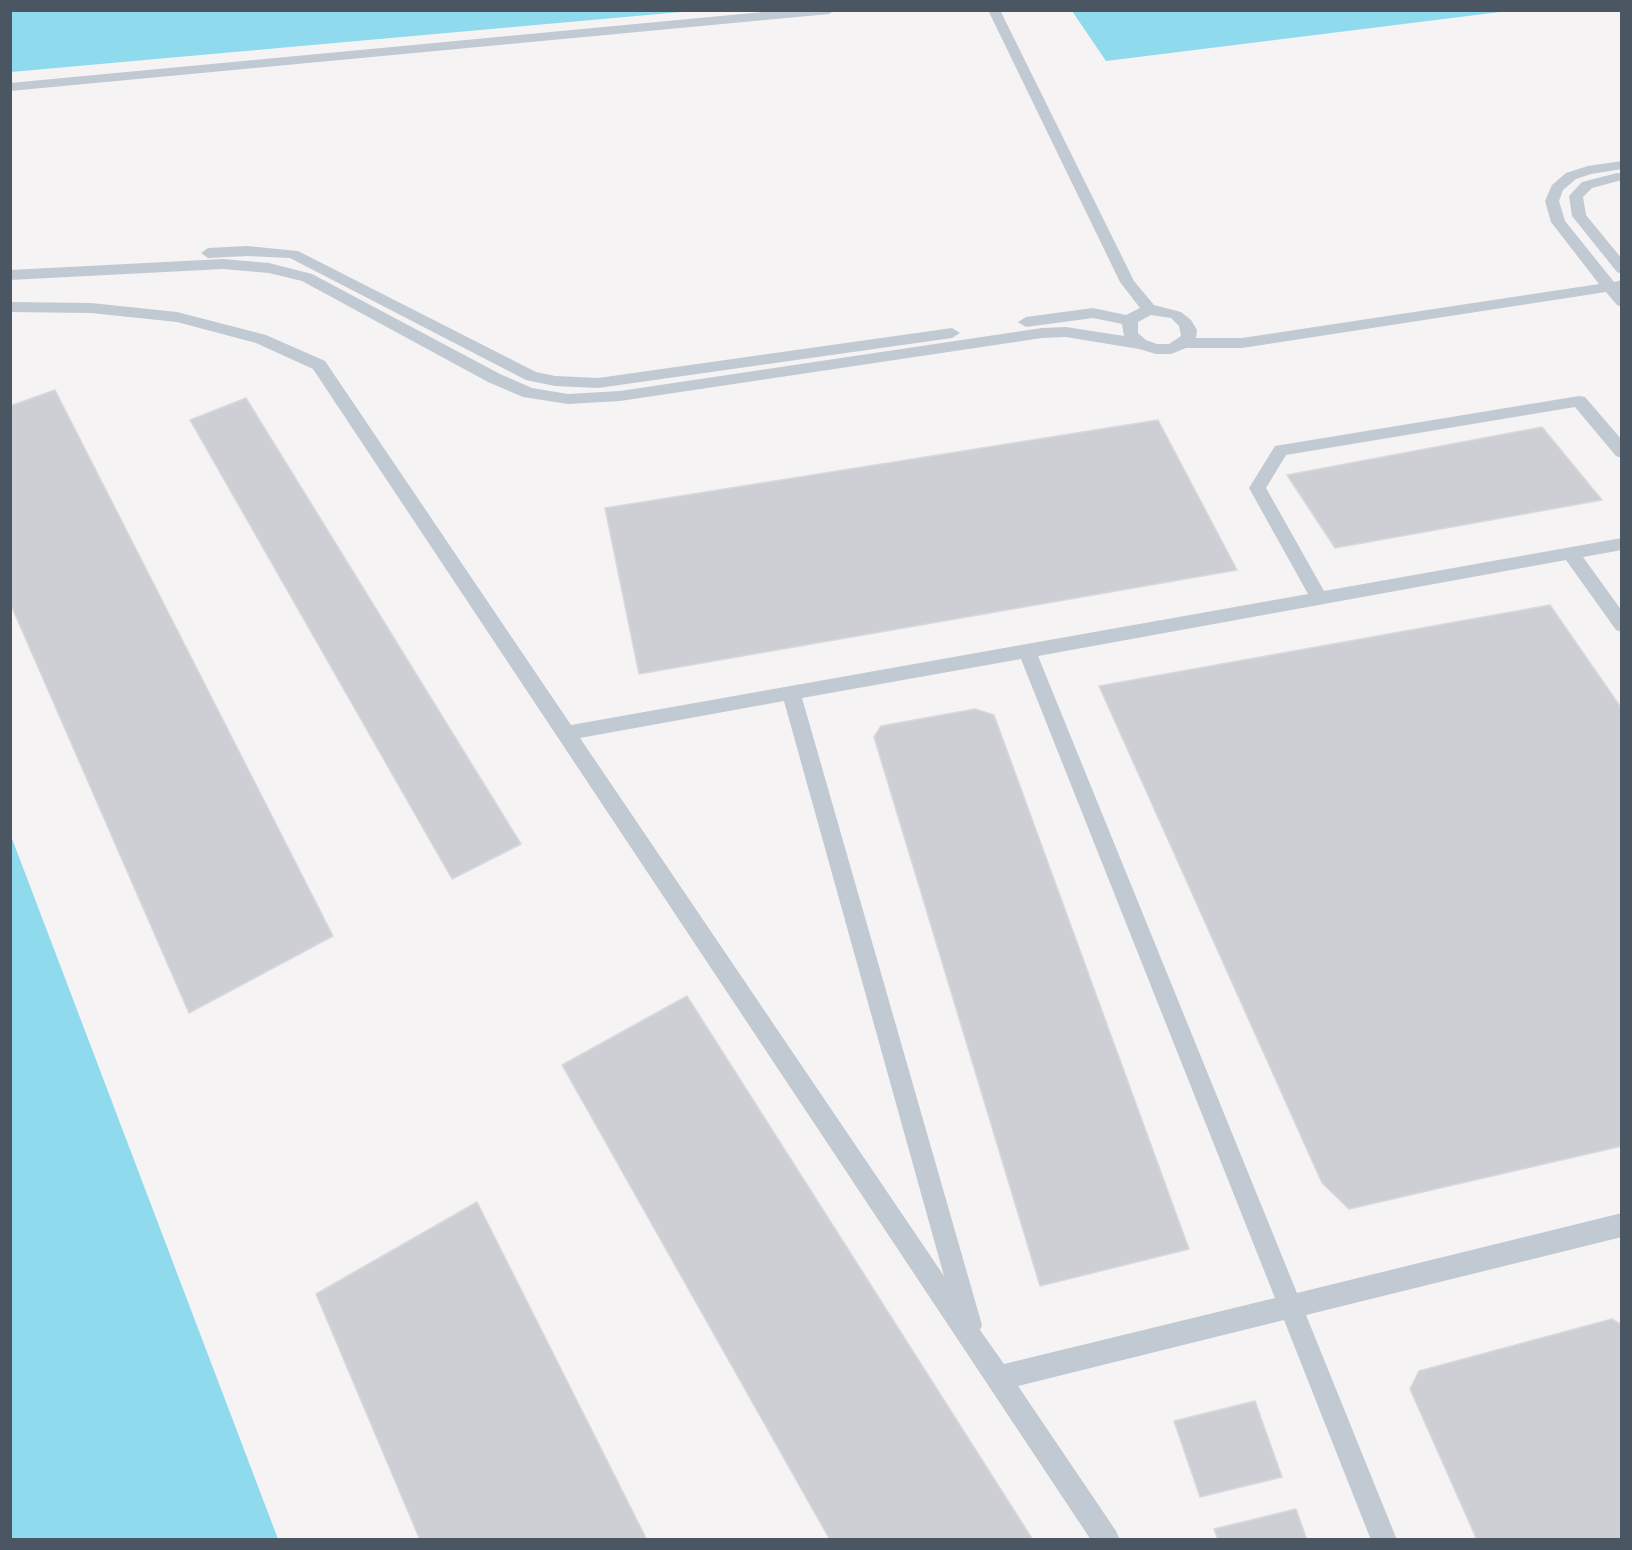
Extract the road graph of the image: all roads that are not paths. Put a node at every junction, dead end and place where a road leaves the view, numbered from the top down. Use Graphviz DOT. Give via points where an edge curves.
graph roads {
  1 [pos="830,10"];
  2 [pos="993,10"];
  3 [pos="10,87"];
  4 [pos="1622,165"];
  5 [pos="1622,177"];
  6 [pos="10,262"];
  7 [pos="1622,269"];
  8 [pos="10,275"];
  9 [pos="1616,286"];
  10 [pos="1622,302"];
  11 [pos="10,307"];
  12 [pos="1149,310"];
  13 [pos="1130,321"];
  14 [pos="1184,343"];
  15 [pos="1141,344"];
  16 [pos="1622,452"];
  17 [pos="1622,544"];
  18 [pos="1570,553"];
  19 [pos="1319,598"];
  20 [pos="1622,625"];
  21 [pos="1027,650"];
  22 [pos="791,692"];
  23 [pos="566,733"];
  24 [pos="1622,1225"];
  25 [pos="1289,1306"];
  26 [pos="975,1342"];
  27 [pos="999,1378"];
  28 [pos="1107,1539"];
  29 [pos="1384,1539"];
  1 -- 3 [label="lane"];
  2 -- 12 [label="lane" via="1127,282"];
  4 -- 9 [label="lane" via="1571,176 1557,188 1552,201 1558,222"];
  5 -- 7 [label="lane" via="1587,185 1576,196 1579,216"];
  6 -- 13 [label="lane" via="247,251 293,254 532,376 555,381 598,383 1093,313"];
  8 -- 15 [label="lane" via="223,264 269,268 306,277 494,378 529,393 568,399 620,396 1042,333 1066,332"];
  9 -- 10 [label="lane"];
  9 -- 14 [label="lane" via="1242,343"];
  11 -- 23 [label="lane" via="91,308 177,317 261,339 319,365"];
  12 -- 13 [label="lane"];
  12 -- 14 [label="lane" via="1176,315 1186,322 1190,330"];
  13 -- 15 [label="lane" via="1130,333"];
  14 -- 15 [label="lane" via="1171,349"];
  16 -- 19 [label="lane" via="1579,401 1281,450 1257,488"];
  17 -- 18 [label="lane"];
  18 -- 19 [label="lane"];
  18 -- 20 [label="lane"];
  19 -- 21 [label="lane"];
  21 -- 22 [label="lane"];
  21 -- 25 [label="lane"];
  22 -- 23 [label="lane"];
  22 -- 26 [label="lane"];
  23 -- 26 [label="lane"];
  24 -- 25 [label="lane"];
  25 -- 27 [label="lane"];
  25 -- 29 [label="lane"];
  26 -- 27 [label="lane"];
  27 -- 28 [label="lane"];
}
